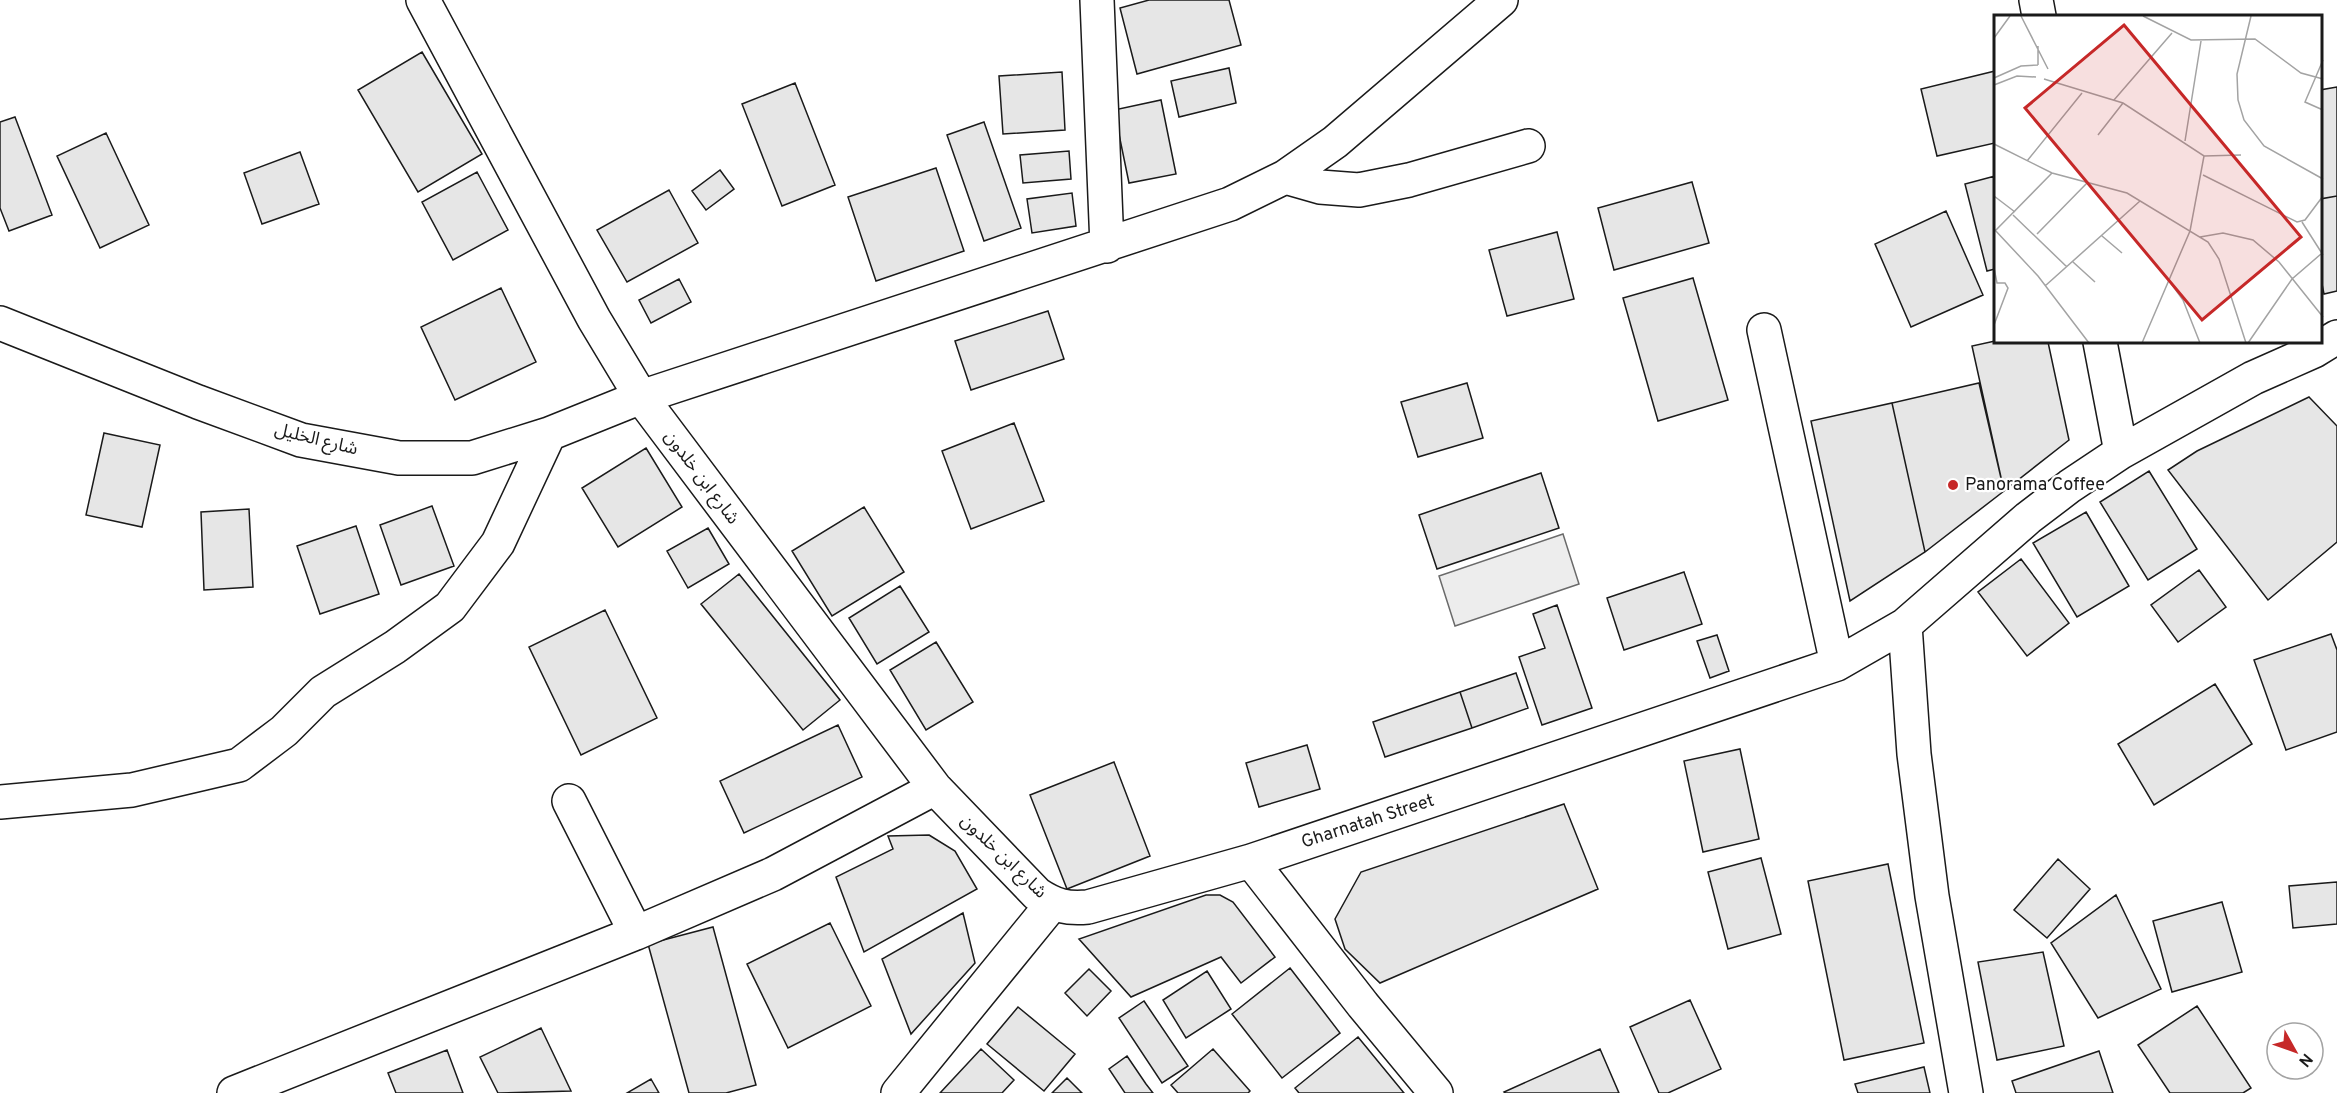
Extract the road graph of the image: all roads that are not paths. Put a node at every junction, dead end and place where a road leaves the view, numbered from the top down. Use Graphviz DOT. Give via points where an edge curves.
graph roads {
  1 [pos="423,0"];
  2 [pos="1097,0"];
  3 [pos="1501,0"];
  4 [pos="2036,0"];
  5 [pos="2040,15"];
  6 [pos="1528,146"];
  7 [pos="1285,177"];
  8 [pos="1107,246"];
  9 [pos="0,323"];
  10 [pos="1764,330"];
  11 [pos="2100,344"];
  12 [pos="2325,346"];
  13 [pos="641,397"];
  14 [pos="549,434"];
  15 [pos="2121,452"];
  16 [pos="1905,626"];
  17 [pos="1837,664"];
  18 [pos="934,789"];
  19 [pos="569,801"];
  20 [pos="0,802"];
  21 [pos="1251,861"];
  22 [pos="1052,904"];
  23 [pos="636,933"];
  24 [pos="234,1093"];
  25 [pos="898,1093"];
  26 [pos="1436,1093"];
  27 [pos="1966,1093"];
  1 -- 13 [label="street, شارع ابن خلدون" via="594,319"];
  2 -- 8 [label="street"];
  3 -- 7 [label="street, شارع الخليل" via="1335,142"];
  4 -- 5 [label="street"];
  6 -- 7 [label="street" via="1359,190 1320,187"];
  7 -- 8 [label="street, شارع الخليل" via="1230,204"];
  8 -- 13 [label="street, شارع الخليل"];
  9 -- 14 [label="street, شارع الخليل" via="301,440 399,458 472,458"];
  10 -- 17 [label="street"];
  11 -- 15 [label="street"];
  12 -- 15 [label="street, Gharnatah Street" via="2253,378"];
  13 -- 14 [label="street, شارع الخليل"];
  13 -- 18 [label="street, شارع ابن خلدون"];
  14 -- 20 [label="street" via="498,543 450,607 323,692 284,731 239,765 132,790"];
  15 -- 16 [label="street, Gharnatah Street" via="2028,518"];
  16 -- 17 [label="street, Gharnatah Street"];
  16 -- 27 [label="street" via="1914,754 1932,896"];
  17 -- 21 [label="street, Gharnatah Street"];
  18 -- 22 [label="street, شارع ابن خلدون" via="1037,894"];
  18 -- 23 [label="street" via="773,874"];
  19 -- 23 [label="street"];
  21 -- 22 [label="street, Gharnatah Street" via="1088,907 1069,909"];
  21 -- 26 [label="street"];
  22 -- 25 [label="street"];
  23 -- 24 [label="street"];
}
